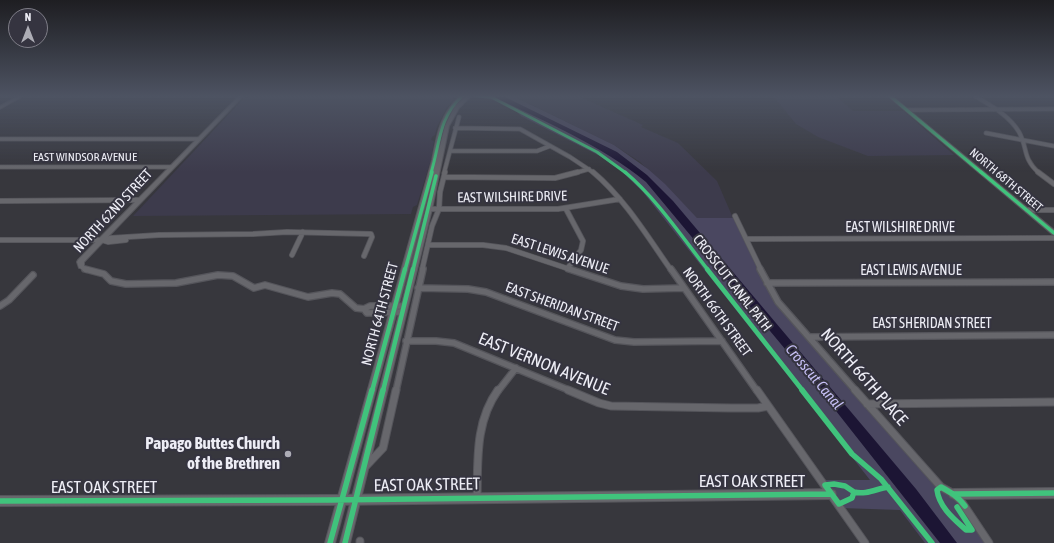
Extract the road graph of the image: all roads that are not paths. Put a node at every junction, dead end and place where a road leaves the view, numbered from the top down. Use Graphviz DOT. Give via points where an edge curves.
graph roads {
  1 [pos="216,121"];
  2 [pos="446,121"];
  3 [pos="457,121"];
  4 [pos="921,121"];
  5 [pos="1010,121"];
  6 [pos="444,124"];
  7 [pos="455,128"];
  8 [pos="986,133"];
  9 [pos="0,139"];
  10 [pos="198,139"];
  11 [pos="1023,140"];
  12 [pos="550,146"];
  13 [pos="1054,146"];
  14 [pos="450,151"];
  15 [pos="0,167"];
  16 [pos="171,167"];
  17 [pos="589,169"];
  18 [pos="444,178"];
  19 [pos="1054,184"];
  20 [pos="620,199"];
  21 [pos="139,200"];
  22 [pos="0,201"];
  23 [pos="424,209"];
  24 [pos="439,209"];
  25 [pos="566,209"];
  26 [pos="1027,210"];
  27 [pos="1054,210"];
  28 [pos="735,216"];
  29 [pos="302,232"];
  30 [pos="1054,233"];
  31 [pos="1054,238"];
  32 [pos="747,239"];
  33 [pos="0,240"];
  34 [pos="102,240"];
  35 [pos="428,245"];
  36 [pos="292,255"];
  37 [pos="364,256"];
  38 [pos="81,266"];
  39 [pos="567,269"];
  40 [pos="33,275"];
  41 [pos="1054,282"];
  42 [pos="767,283"];
  43 [pos="418,288"];
  44 [pos="684,288"];
  45 [pos="0,305"];
  46 [pos="398,309"];
  47 [pos="1054,335"];
  48 [pos="809,337"];
  49 [pos="406,341"];
  50 [pos="722,341"];
  51 [pos="516,368"];
  52 [pos="1054,402"];
  53 [pos="867,404"];
  54 [pos="768,406"];
  55 [pos="364,468"];
  56 [pos="1054,493"];
  57 [pos="831,494"];
  58 [pos="954,494"];
  59 [pos="477,497"];
  60 [pos="356,499"];
  61 [pos="341,500"];
  62 [pos="0,501"];
  63 [pos="330,543"];
  64 [pos="345,543"];
  65 [pos="865,543"];
  66 [pos="989,543"];
  1 -- 10 [label="street, NORTH 62ND STREET"];
  2 -- 6 [label="street, NORTH 64TH STREET"];
  3 -- 7 [label="street"];
  4 -- 26 [label="street, NORTH 68TH STREET"];
  5 -- 11 [label="street"];
  6 -- 23 [label="street, NORTH 64TH STREET"];
  7 -- 12 [label="street, NORTH 66TH STREET" via="516,128"];
  7 -- 14 [label="street"];
  8 -- 11 [label="street"];
  9 -- 10 [label="street"];
  10 -- 16 [label="street, NORTH 62ND STREET"];
  11 -- 13 [label="street"];
  11 -- 19 [label="street" via="1028,161"];
  12 -- 14 [label="street" via="537,151"];
  12 -- 17 [label="street, NORTH 66TH STREET"];
  14 -- 18 [label="street"];
  15 -- 16 [label="street, EAST WINDSOR AVENUE"];
  16 -- 21 [label="street, NORTH 62ND STREET"];
  17 -- 18 [label="street" via="555,178"];
  17 -- 20 [label="street, NORTH 66TH STREET"];
  18 -- 24 [label="street"];
  20 -- 25 [label="street, EAST WILSHIRE DRIVE"];
  20 -- 44 [label="street, NORTH 66TH STREET"];
  21 -- 22 [label="street"];
  21 -- 34 [label="street, NORTH 62ND STREET"];
  23 -- 24 [label="street, EAST WILSHIRE DRIVE"];
  23 -- 46 [label="street, NORTH 64TH STREET"];
  24 -- 25 [label="street, EAST WILSHIRE DRIVE"];
  24 -- 35 [label="street"];
  25 -- 39 [label="street" via="583,241 581,250"];
  26 -- 27 [label="street"];
  26 -- 30 [label="street, NORTH 68TH STREET"];
  28 -- 32 [label="street, NORTH 66TH PLACE"];
  29 -- 34 [label="street" via="159,234 108,242"];
  29 -- 36 [label="street"];
  29 -- 37 [label="street" via="371,234"];
  31 -- 32 [label="street, EAST WILSHIRE DRIVE"];
  32 -- 42 [label="street, NORTH 66TH PLACE"];
  33 -- 34 [label="street"];
  34 -- 38 [label="street, NORTH 62ND STREET" via="80,262"];
  35 -- 39 [label="street, EAST LEWIS AVENUE" via="483,245 506,248"];
  35 -- 43 [label="street"];
  38 -- 46 [label="street, NORTH 62ND STREET" via="86,270 104,274 111,281 126,284 176,283 218,274 233,276 254,288 265,285 308,297 340,294 356,308 364,309 367,313"];
  39 -- 44 [label="street, EAST LEWIS AVENUE" via="621,286 643,289"];
  40 -- 45 [label="street" via="9,300"];
  41 -- 42 [label="street, EAST LEWIS AVENUE"];
  42 -- 48 [label="street, NORTH 66TH PLACE" via="778,302"];
  43 -- 49 [label="street"];
  43 -- 50 [label="street, EAST SHERIDAN STREET" via="486,292 615,340"];
  44 -- 50 [label="street, NORTH 66TH STREET"];
  46 -- 55 [label="street, NORTH 64TH STREET"];
  46 -- 61 [label="street, NORTH 64TH STREET"];
  47 -- 48 [label="street, EAST SHERIDAN STREET"];
  48 -- 53 [label="street, NORTH 66TH PLACE"];
  49 -- 51 [label="street, EAST VERNON AVENUE" via="454,343"];
  49 -- 55 [label="street" via="383,448"];
  50 -- 54 [label="street, NORTH 66TH STREET"];
  51 -- 54 [label="street, EAST VERNON AVENUE" via="611,406"];
  51 -- 59 [label="street" via="486,410 480,437"];
  52 -- 53 [label="street"];
  53 -- 58 [label="street, NORTH 66TH PLACE" via="941,487"];
  54 -- 57 [label="street, NORTH 66TH STREET"];
  55 -- 60 [label="street, NORTH 64TH STREET"];
  56 -- 58 [label="street"];
  57 -- 59 [label="street, EAST OAK STREET"];
  57 -- 65 [label="street, NORTH 66TH STREET"];
  58 -- 66 [label="street, NORTH 66TH PLACE"];
  59 -- 60 [label="street, EAST OAK STREET"];
  60 -- 61 [label="street, EAST OAK STREET"];
  60 -- 64 [label="street, NORTH 64TH STREET"];
  61 -- 62 [label="street, EAST OAK STREET"];
  61 -- 63 [label="street, NORTH 64TH STREET"];
}
